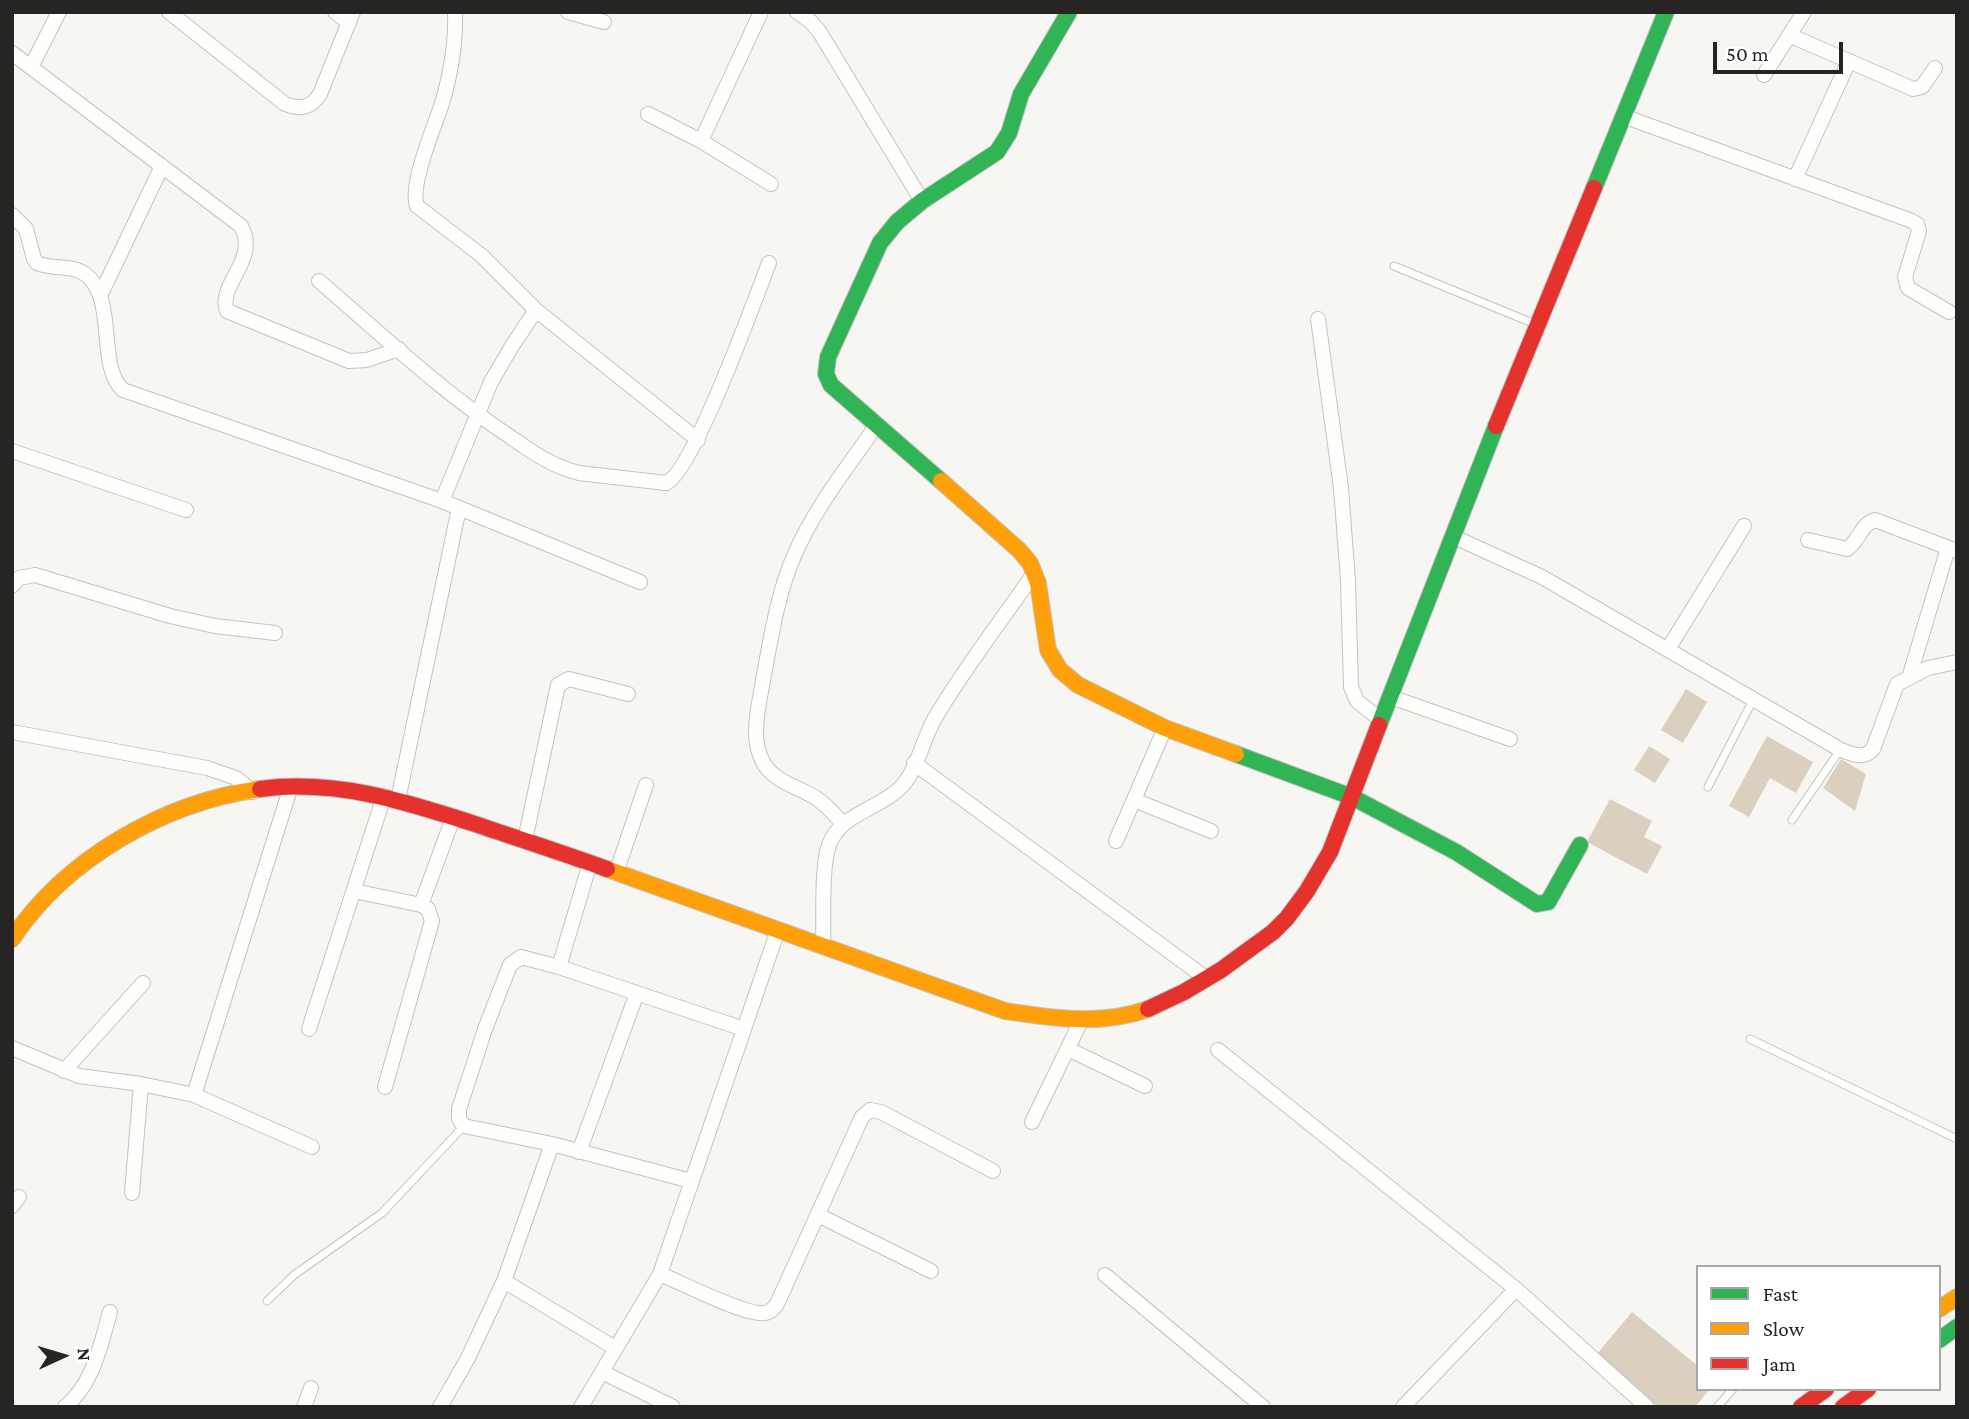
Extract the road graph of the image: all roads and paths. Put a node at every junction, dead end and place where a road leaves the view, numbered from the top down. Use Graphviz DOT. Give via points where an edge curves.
graph roads {
  1 [pos="60,12"];
  2 [pos="169,12"];
  3 [pos="335,12"];
  4 [pos="455,12"];
  5 [pos="568,12"];
  6 [pos="761,12"];
  7 [pos="797,12"];
  8 [pos="1069,12"];
  9 [pos="1666,12"];
  10 [pos="1801,13"];
  11 [pos="351,18"];
  12 [pos="604,22"];
  13 [pos="1789,35"];
  14 [pos="12,53"];
  15 [pos="1849,61"];
  16 [pos="31,67"];
  17 [pos="1935,68"];
  18 [pos="1764,75"];
  19 [pos="648,114"];
  20 [pos="1623,116"];
  21 [pos="701,141"];
  22 [pos="162,166"];
  23 [pos="1795,179"];
  24 [pos="771,184"];
  25 [pos="922,201"];
  26 [pos="12,215"];
  27 [pos="769,263"];
  28 [pos="1394,266"];
  29 [pos="319,281"];
  30 [pos="100,296"];
  31 [pos="537,310"];
  32 [pos="1949,312"];
  33 [pos="1318,319"];
  34 [pos="1537,325"];
  35 [pos="399,349"];
  36 [pos="477,415"];
  37 [pos="876,426"];
  38 [pos="698,440"];
  39 [pos="12,451"];
  40 [pos="442,501"];
  41 [pos="459,508"];
  42 [pos="186,510"];
  43 [pos="1744,526"];
  44 [pos="1452,536"];
  45 [pos="1808,540"];
  46 [pos="1952,549"];
  47 [pos="1035,572"];
  48 [pos="640,582"];
  49 [pos="12,586"];
  50 [pos="275,633"];
  51 [pos="1668,649"];
  52 [pos="1957,662"];
  53 [pos="1909,678"];
  54 [pos="628,694"];
  55 [pos="1391,696"];
  56 [pos="1754,699"];
  57 [pos="1382,721"];
  58 [pos="1165,728"];
  59 [pos="12,732"];
  60 [pos="1510,739"];
  61 [pos="1841,750"];
  62 [pos="914,763"];
  63 [pos="646,785"];
  64 [pos="291,786"];
  65 [pos="1708,787"];
  66 [pos="253,792"];
  67 [pos="1352,797"];
  68 [pos="391,798"];
  69 [pos="1134,800"];
  70 [pos="453,818"];
  71 [pos="1792,820"];
  72 [pos="843,824"];
  73 [pos="1212,831"];
  74 [pos="525,840"];
  75 [pos="1116,841"];
  76 [pos="1580,845"];
  77 [pos="590,863"];
  78 [pos="616,873"];
  79 [pos="354,891"];
  80 [pos="421,905"];
  81 [pos="778,930"];
  82 [pos="12,939"];
  83 [pos="823,946"];
  84 [pos="559,967"];
  85 [pos="1208,979"];
  86 [pos="143,982"];
  87 [pos="637,993"];
  88 [pos="1082,1019"];
  89 [pos="309,1029"];
  90 [pos="744,1029"];
  91 [pos="1750,1039"];
  92 [pos="12,1048"];
  93 [pos="1068,1049"];
  94 [pos="1218,1050"];
  95 [pos="64,1071"];
  96 [pos="142,1084"];
  97 [pos="1145,1086"];
  98 [pos="385,1087"];
  99 [pos="194,1095"];
  100 [pos="1032,1122"];
  101 [pos="464,1126"];
  102 [pos="1957,1139"];
  103 [pos="552,1144"];
  104 [pos="312,1147"];
  105 [pos="579,1152"];
  106 [pos="993,1171"];
  107 [pos="691,1181"];
  108 [pos="132,1193"];
  109 [pos="818,1215"];
  110 [pos="930,1271"];
  111 [pos="660,1274"];
  112 [pos="1105,1275"];
  113 [pos="504,1282"];
  114 [pos="1516,1289"];
  115 [pos="1957,1297"];
  116 [pos="267,1301"];
  117 [pos="1941,1308"];
  118 [pos="110,1312"];
  119 [pos="1957,1327"];
  120 [pos="1941,1339"];
  121 [pos="615,1348"];
  122 [pos="602,1372"];
  123 [pos="311,1388"];
  124 [pos="1731,1391"];
  125 [pos="1823,1391"];
  126 [pos="1865,1391"];
  127 [pos="65,1407"];
  128 [pos="304,1407"];
  129 [pos="440,1407"];
  130 [pos="581,1407"];
  131 [pos="673,1407"];
  132 [pos="1263,1407"];
  133 [pos="1403,1407"];
  134 [pos="1647,1407"];
  135 [pos="1717,1407"];
  136 [pos="1801,1407"];
  137 [pos="1843,1407"];
  1 -- 16 [label="street"];
  2 -- 11 [label="street" via="285,104 300,108 315,102 320,94"];
  3 -- 11 [label="street"];
  4 -- 31 [label="street" via="452,61 415,200"];
  5 -- 12 [label="street"];
  6 -- 21 [label="street"];
  7 -- 25 [label="street" via="819,31"];
  8 -- 25 [label="main road" via="1021,94 1009,133 997,152"];
  9 -- 20 [label="main road"];
  10 -- 13 [label="street"];
  13 -- 15 [label="street"];
  13 -- 18 [label="street"];
  14 -- 16 [label="street"];
  15 -- 17 [label="street" via="1917,89"];
  15 -- 23 [label="street"];
  16 -- 22 [label="street"];
  19 -- 21 [label="street"];
  20 -- 23 [label="street"];
  20 -- 34 [label="main road"];
  21 -- 24 [label="street"];
  22 -- 30 [label="street"];
  22 -- 35 [label="street" via="232,217 246,236 246,252 226,298 227,311 349,361"];
  23 -- 32 [label="street" via="1917,224 1905,284"];
  25 -- 37 [label="main road" via="880,243 828,357 831,385"];
  26 -- 30 [label="street" via="26,229 37,263 84,273"];
  27 -- 38 [label="street"];
  28 -- 34 [label="lane"];
  29 -- 35 [label="street"];
  30 -- 40 [label="street" via="114,377 123,390"];
  31 -- 36 [label="street" via="498,370"];
  31 -- 38 [label="street"];
  33 -- 57 [label="street" via="1343,511 1350,687 1357,701"];
  34 -- 44 [label="main road"];
  35 -- 36 [label="street"];
  36 -- 38 [label="street" via="566,470 660,484 676,476"];
  36 -- 40 [label="street"];
  37 -- 47 [label="main road" via="1019,550"];
  37 -- 72 [label="street" via="816,512 793,557 758,712 757,742 773,775 824,804"];
  39 -- 42 [label="street"];
  40 -- 41 [label="street"];
  41 -- 48 [label="street"];
  41 -- 68 [label="street"];
  43 -- 51 [label="street"];
  44 -- 51 [label="street" via="1542,577"];
  44 -- 55 [label="main road"];
  45 -- 46 [label="street" via="1847,548 1875,520"];
  46 -- 53 [label="street"];
  47 -- 58 [label="main road" via="1048,650 1060,670 1078,685"];
  47 -- 62 [label="street" via="949,695"];
  49 -- 50 [label="street" via="19,578 36,575 170,616"];
  51 -- 56 [label="street"];
  52 -- 53 [label="street"];
  53 -- 61 [label="street" via="1897,684 1870,753 1857,756"];
  54 -- 74 [label="street" via="569,680 558,685"];
  55 -- 57 [label="main road"];
  55 -- 60 [label="street"];
  56 -- 61 [label="street"];
  56 -- 65 [label="lane"];
  57 -- 67 [label="main road"];
  58 -- 67 [label="main road"];
  58 -- 69 [label="street"];
  59 -- 66 [label="street" via="207,768 236,778"];
  61 -- 71 [label="lane"];
  62 -- 72 [label="street" via="898,789"];
  62 -- 85 [label="street"];
  63 -- 78 [label="street"];
  64 -- 66 [label="main road"];
  64 -- 68 [label="main road" via="330,787"];
  64 -- 99 [label="street"];
  66 -- 82 [label="main road" via="184,807 104,848 55,888"];
  67 -- 76 [label="main road" via="1456,852 1537,904 1548,902"];
  67 -- 85 [label="main road" via="1330,852 1308,890 1277,929"];
  68 -- 70 [label="main road"];
  68 -- 79 [label="street"];
  69 -- 73 [label="street"];
  69 -- 75 [label="street"];
  70 -- 74 [label="main road"];
  70 -- 80 [label="street"];
  72 -- 83 [label="street" via="826,856"];
  74 -- 77 [label="main road"];
  77 -- 78 [label="main road"];
  77 -- 84 [label="street"];
  78 -- 81 [label="main road"];
  79 -- 80 [label="street"];
  79 -- 89 [label="street"];
  80 -- 98 [label="street" via="432,920"];
  81 -- 83 [label="main road"];
  81 -- 90 [label="street"];
  83 -- 88 [label="main road" via="1005,1010"];
  84 -- 87 [label="street"];
  84 -- 101 [label="street" via="521,957 510,965 459,1109"];
  85 -- 88 [label="main road" via="1133,1014"];
  86 -- 95 [label="street"];
  87 -- 90 [label="street"];
  87 -- 105 [label="street"];
  88 -- 93 [label="street"];
  90 -- 107 [label="street"];
  91 -- 102 [label="lane"];
  92 -- 95 [label="street"];
  93 -- 97 [label="street"];
  93 -- 100 [label="street"];
  94 -- 114 [label="street"];
  95 -- 96 [label="street"];
  96 -- 99 [label="street"];
  96 -- 108 [label="street"];
  99 -- 104 [label="street"];
  101 -- 103 [label="street"];
  101 -- 116 [label="lane" via="382,1213 294,1275"];
  103 -- 105 [label="street"];
  103 -- 113 [label="street"];
  105 -- 107 [label="street"];
  106 -- 109 [label="street" via="870,1110 862,1117"];
  107 -- 111 [label="street"];
  109 -- 110 [label="street"];
  109 -- 111 [label="street" via="777,1304 765,1314 749,1312"];
  111 -- 121 [label="street"];
  112 -- 132 [label="street"];
  113 -- 121 [label="street"];
  113 -- 129 [label="street"];
  114 -- 133 [label="street"];
  114 -- 134 [label="street"];
  115 -- 117 [label="main road"];
  118 -- 127 [label="street" via="86,1384"];
  119 -- 120 [label="main road"];
  121 -- 122 [label="street"];
  122 -- 130 [label="street"];
  122 -- 131 [label="street"];
  123 -- 128 [label="street"];
  124 -- 135 [label="lane"];
  125 -- 136 [label="main road"];
  126 -- 137 [label="main road"];
}
